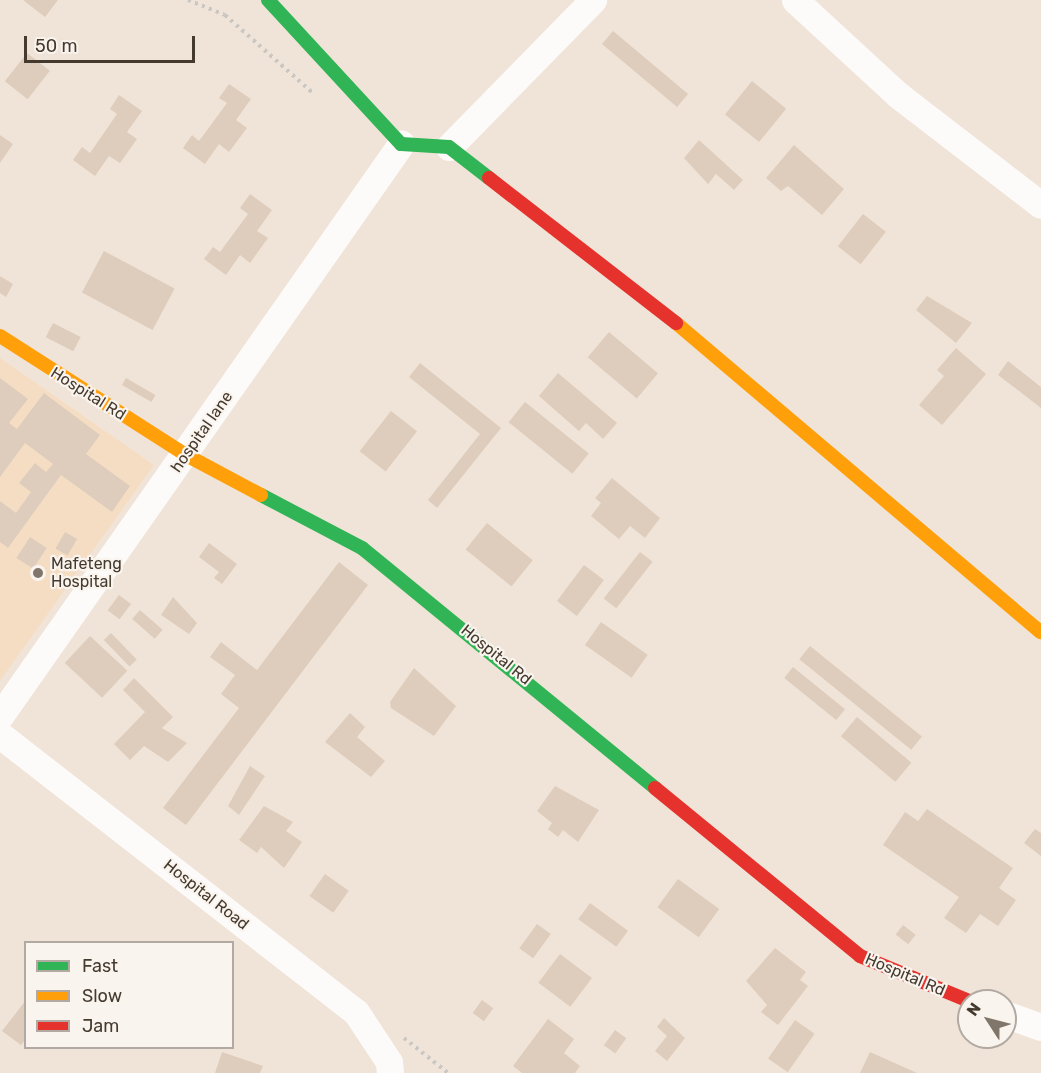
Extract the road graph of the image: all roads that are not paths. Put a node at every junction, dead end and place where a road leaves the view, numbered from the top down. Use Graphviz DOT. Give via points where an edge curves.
graph roads {
  1 [pos="268,0"];
  2 [pos="593,0"];
  3 [pos="795,0"];
  4 [pos="401,144"];
  5 [pos="449,147"];
  6 [pos="1041,205"];
  7 [pos="0,336"];
  8 [pos="186,455"];
  9 [pos="1041,632"];
  10 [pos="0,717"];
  11 [pos="0,735"];
  12 [pos="957,996"];
  13 [pos="1017,1018"];
  14 [pos="1041,1027"];
  15 [pos="390,1073"];
  1 -- 4 [label="street"];
  2 -- 5 [label="street"];
  3 -- 6 [label="street" via="890,89"];
  4 -- 5 [label="street"];
  4 -- 8 [label="street, hospital lane"];
  5 -- 9 [label="street" via="661,310"];
  7 -- 8 [label="street, Hospital Rd"];
  8 -- 10 [label="street, hospital lane"];
  8 -- 12 [label="street, Hospital Rd" via="362,548 860,956"];
  11 -- 15 [label="street, Hospital Road" via="356,1012 389,1062"];
  13 -- 14 [label="street"];
}
